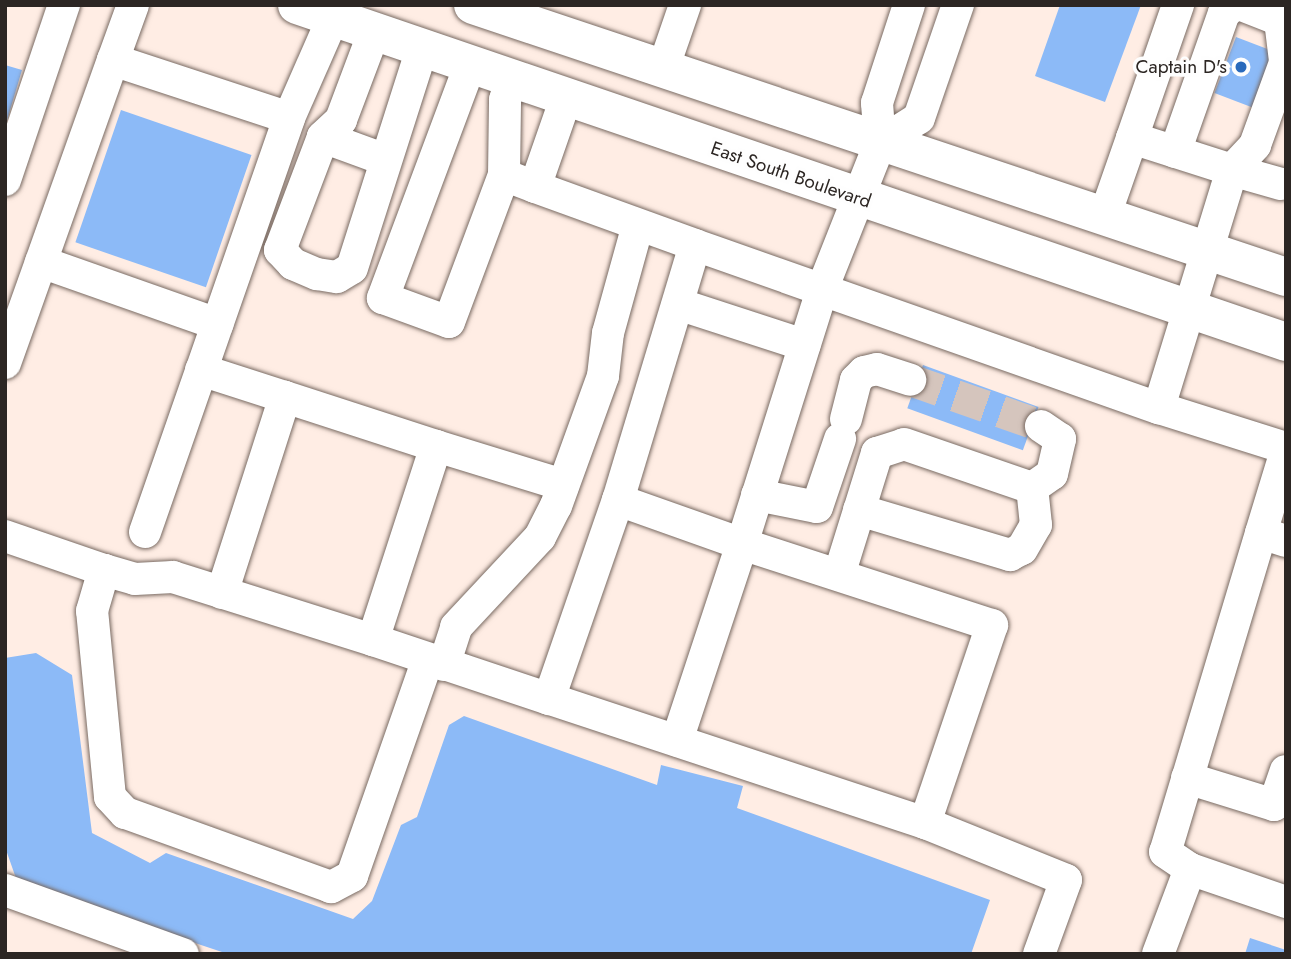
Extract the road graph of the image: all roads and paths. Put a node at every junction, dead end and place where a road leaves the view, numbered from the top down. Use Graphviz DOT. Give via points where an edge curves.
graph roads {
  1 [pos="64,5"];
  2 [pos="133,5"];
  3 [pos="296,5"];
  4 [pos="473,5"];
  5 [pos="685,5"];
  6 [pos="909,5"];
  7 [pos="958,5"];
  8 [pos="1178,5"];
  9 [pos="1234,5"];
  10 [pos="1241,5"];
  11 [pos="333,18"];
  12 [pos="374,32"];
  13 [pos="422,48"];
  14 [pos="113,60"];
  15 [pos="1285,60"];
  16 [pos="470,65"];
  17 [pos="663,69"];
  18 [pos="511,79"];
  19 [pos="566,98"];
  20 [pos="289,118"];
  21 [pos="323,136"];
  22 [pos="1132,138"];
  23 [pos="880,143"];
  24 [pos="1175,152"];
  25 [pos="383,159"];
  26 [pos="1232,170"];
  27 [pos="504,175"];
  28 [pos="5,180"];
  29 [pos="1284,181"];
  30 [pos="535,187"];
  31 [pos="860,198"];
  32 [pos="1104,218"];
  33 [pos="638,225"];
  34 [pos="695,245"];
  35 [pos="1206,251"];
  36 [pos="41,262"];
  37 [pos="1286,277"];
  38 [pos="822,287"];
  39 [pos="678,304"];
  40 [pos="1192,311"];
  41 [pos="217,324"];
  42 [pos="1286,342"];
  43 [pos="804,345"];
  44 [pos="5,363"];
  45 [pos="201,370"];
  46 [pos="910,380"];
  47 [pos="285,397"];
  48 [pos="1159,408"];
  49 [pos="1041,426"];
  50 [pos="436,446"];
  51 [pos="1286,450"];
  52 [pos="563,485"];
  53 [pos="1032,488"];
  54 [pos="757,495"];
  55 [pos="618,500"];
  56 [pos="859,510"];
  57 [pos="145,532"];
  58 [pos="5,536"];
  59 [pos="1273,537"];
  60 [pos="742,544"];
  61 [pos="104,570"];
  62 [pos="839,575"];
  63 [pos="222,593"];
  64 [pos="373,640"];
  65 [pos="436,662"];
  66 [pos="549,699"];
  67 [pos="677,741"];
  68 [pos="1286,771"];
  69 [pos="1187,778"];
  70 [pos="1280,807"];
  71 [pos="925,823"];
  72 [pos="1190,869"];
  73 [pos="5,890"];
  74 [pos="1286,902"];
  75 [pos="183,954"];
  76 [pos="1039,954"];
  77 [pos="1158,954"];
  1 -- 28 [label="street"];
  2 -- 14 [label="street"];
  3 -- 11 [label="highway, East South Boulevard"];
  4 -- 17 [label="highway"];
  5 -- 17 [label="street"];
  6 -- 23 [label="street" via="877,103"];
  7 -- 23 [label="street" via="919,118"];
  8 -- 22 [label="street"];
  9 -- 24 [label="street" via="1224,13"];
  10 -- 15 [label="street" via="1280,20"];
  11 -- 12 [label="highway, East South Boulevard"];
  11 -- 20 [label="street"];
  12 -- 13 [label="highway, East South Boulevard"];
  12 -- 21 [label="street" via="341,120"];
  13 -- 16 [label="highway, East South Boulevard"];
  13 -- 25 [label="street"];
  14 -- 20 [label="street"];
  14 -- 36 [label="street"];
  15 -- 26 [label="street" via="1255,145"];
  16 -- 18 [label="highway, East South Boulevard"];
  16 -- 27 [label="street" via="383,298 449,322"];
  17 -- 23 [label="highway"];
  18 -- 19 [label="highway, East South Boulevard"];
  18 -- 27 [label="street" via="505,100"];
  19 -- 30 [label="street"];
  19 -- 31 [label="highway, East South Boulevard"];
  20 -- 41 [label="street"];
  21 -- 25 [label="street"];
  21 -- 25 [label="street" via="280,250 292,264 317,274 337,277 352,268 383,178"];
  22 -- 24 [label="street"];
  22 -- 32 [label="street"];
  23 -- 31 [label="street"];
  23 -- 32 [label="highway"];
  24 -- 26 [label="street"];
  26 -- 29 [label="street"];
  26 -- 35 [label="street"];
  27 -- 30 [label="street"];
  30 -- 33 [label="street"];
  31 -- 38 [label="street"];
  31 -- 40 [label="highway, East South Boulevard"];
  32 -- 35 [label="highway"];
  33 -- 34 [label="street"];
  33 -- 52 [label="street" via="608,333 603,376"];
  34 -- 38 [label="street"];
  34 -- 39 [label="street"];
  35 -- 37 [label="highway"];
  35 -- 40 [label="street"];
  36 -- 41 [label="street"];
  36 -- 44 [label="street"];
  38 -- 43 [label="street"];
  38 -- 48 [label="street"];
  39 -- 43 [label="street"];
  39 -- 55 [label="street"];
  40 -- 42 [label="highway, East South Boulevard"];
  40 -- 48 [label="street"];
  41 -- 45 [label="street"];
  43 -- 54 [label="street"];
  45 -- 47 [label="street"];
  45 -- 57 [label="street"];
  46 -- 54 [label="street" via="877,369 856,380 817,507"];
  47 -- 50 [label="street"];
  47 -- 63 [label="street"];
  48 -- 51 [label="street"];
  49 -- 53 [label="street" via="1060,439 1052,474"];
  50 -- 52 [label="street"];
  50 -- 64 [label="street"];
  51 -- 59 [label="street"];
  52 -- 65 [label="street" via="540,537 456,627"];
  53 -- 56 [label="street" via="904,444 889,445 877,453"];
  53 -- 56 [label="street" via="1036,525 1022,549 1010,555"];
  54 -- 60 [label="street"];
  55 -- 60 [label="street"];
  55 -- 66 [label="street"];
  56 -- 62 [label="street"];
  58 -- 61 [label="street"];
  59 -- 69 [label="street"];
  60 -- 62 [label="street"];
  60 -- 67 [label="street"];
  61 -- 63 [label="street" via="135,579 173,577"];
  61 -- 65 [label="street" via="92,611 110,797 125,813 331,887 352,876"];
  62 -- 71 [label="street" via="992,625"];
  63 -- 64 [label="street"];
  64 -- 65 [label="street"];
  65 -- 66 [label="street"];
  66 -- 67 [label="street"];
  67 -- 71 [label="street"];
  68 -- 70 [label="street"];
  69 -- 70 [label="street"];
  69 -- 72 [label="street" via="1165,852"];
  71 -- 76 [label="street" via="1066,880"];
  72 -- 74 [label="street"];
  72 -- 77 [label="street"];
  73 -- 75 [label="street"];
}
